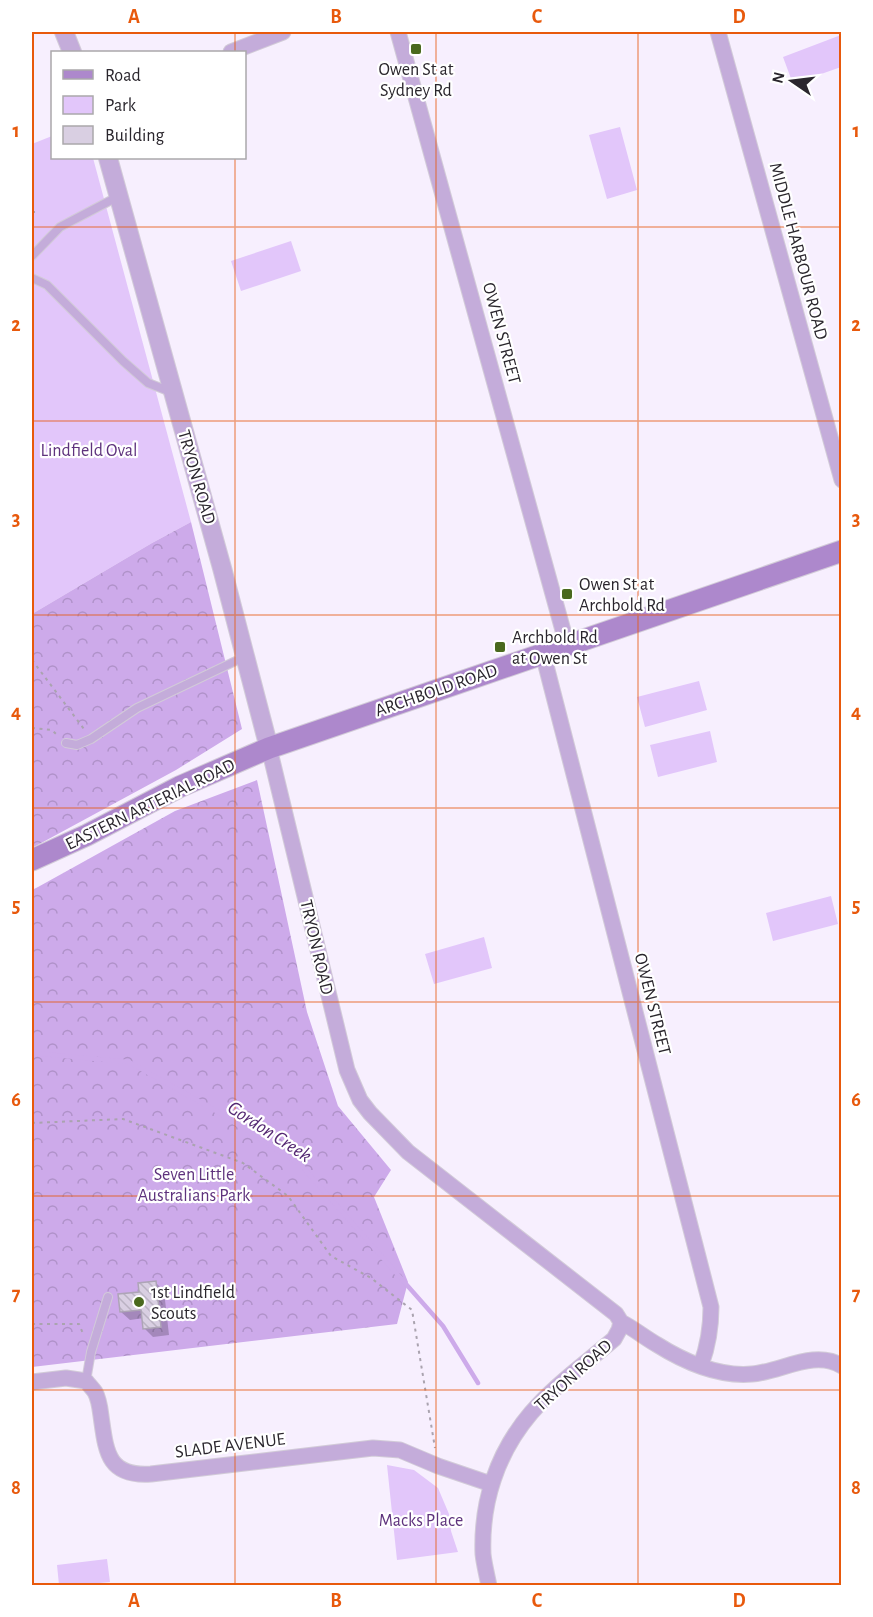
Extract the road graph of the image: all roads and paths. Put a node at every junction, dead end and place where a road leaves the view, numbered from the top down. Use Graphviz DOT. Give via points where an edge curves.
graph roads {
  1 [pos="64,32"];
  2 [pos="283,32"];
  3 [pos="398,32"];
  4 [pos="718,32"];
  5 [pos="72,51"];
  6 [pos="234,51"];
  7 [pos="108,159"];
  8 [pos="119,196"];
  9 [pos="32,212"];
  10 [pos="39,212"];
  11 [pos="32,256"];
  12 [pos="32,278"];
  13 [pos="173,392"];
  14 [pos="842,480"];
  15 [pos="842,551"];
  16 [pos="567,645"];
  17 [pos="543,654"];
  18 [pos="245,657"];
  19 [pos="32,660"];
  20 [pos="32,728"];
  21 [pos="91,739"];
  22 [pos="66,743"];
  23 [pos="269,748"];
  24 [pos="32,860"];
  25 [pos="32,1123"];
  26 [pos="108,1297"];
  27 [pos="621,1322"];
  28 [pos="32,1324"];
  29 [pos="92,1352"];
  30 [pos="700,1365"];
  31 [pos="842,1366"];
  32 [pos="86,1381"];
  33 [pos="32,1382"];
  34 [pos="438,1466"];
  35 [pos="491,1484"];
  36 [pos="489,1586"];
  1 -- 5 [label="street"];
  2 -- 6 [label="street"];
  3 -- 16 [label="street, OWEN STREET"];
  4 -- 14 [label="street, MIDDLE HARBOUR ROAD"];
  7 -- 8 [label="street, TRYON ROAD"];
  8 -- 11 [label="lane" via="60,227"];
  8 -- 13 [label="street, TRYON ROAD"];
  9 -- 10 [label="path"];
  12 -- 13 [label="lane" via="47,285 148,383"];
  13 -- 18 [label="street, TRYON ROAD"];
  15 -- 16 [label="main road, ARCHBOLD ROAD"];
  16 -- 17 [label="main road, ARCHBOLD ROAD"];
  17 -- 23 [label="main road, ARCHBOLD ROAD"];
  17 -- 30 [label="street, OWEN STREET" via="711,1307 708,1344"];
  18 -- 21 [label="lane" via="137,708"];
  18 -- 23 [label="street, TRYON ROAD"];
  19 -- 21 [label="path"];
  20 -- 22 [label="path" via="52,730"];
  21 -- 22 [label="lane" via="77,745"];
  23 -- 24 [label="main road, EASTERN ARTERIAL ROAD" via="179,787"];
  23 -- 27 [label="street, TRYON ROAD" via="347,1070 360,1100 408,1152 616,1314"];
  25 -- 34 [label="path" via="123,1119 243,1163 288,1196 332,1256 371,1278 412,1310"];
  26 -- 29 [label="lane"];
  27 -- 30 [label="street"];
  27 -- 35 [label="street, TRYON ROAD" via="614,1339 531,1413 506,1451"];
  28 -- 29 [label="path" via="79,1324"];
  29 -- 32 [label="lane"];
  30 -- 31 [label="street" via="744,1375 813,1359"];
  32 -- 33 [label="street" via="66,1378"];
  32 -- 34 [label="street, SLADE AVENUE" via="95,1392 110,1458 126,1472 151,1474 373,1448 400,1450"];
  34 -- 35 [label="street, SLADE AVENUE"];
  35 -- 36 [label="street, TRYON ROAD" via="483,1554"];
}
